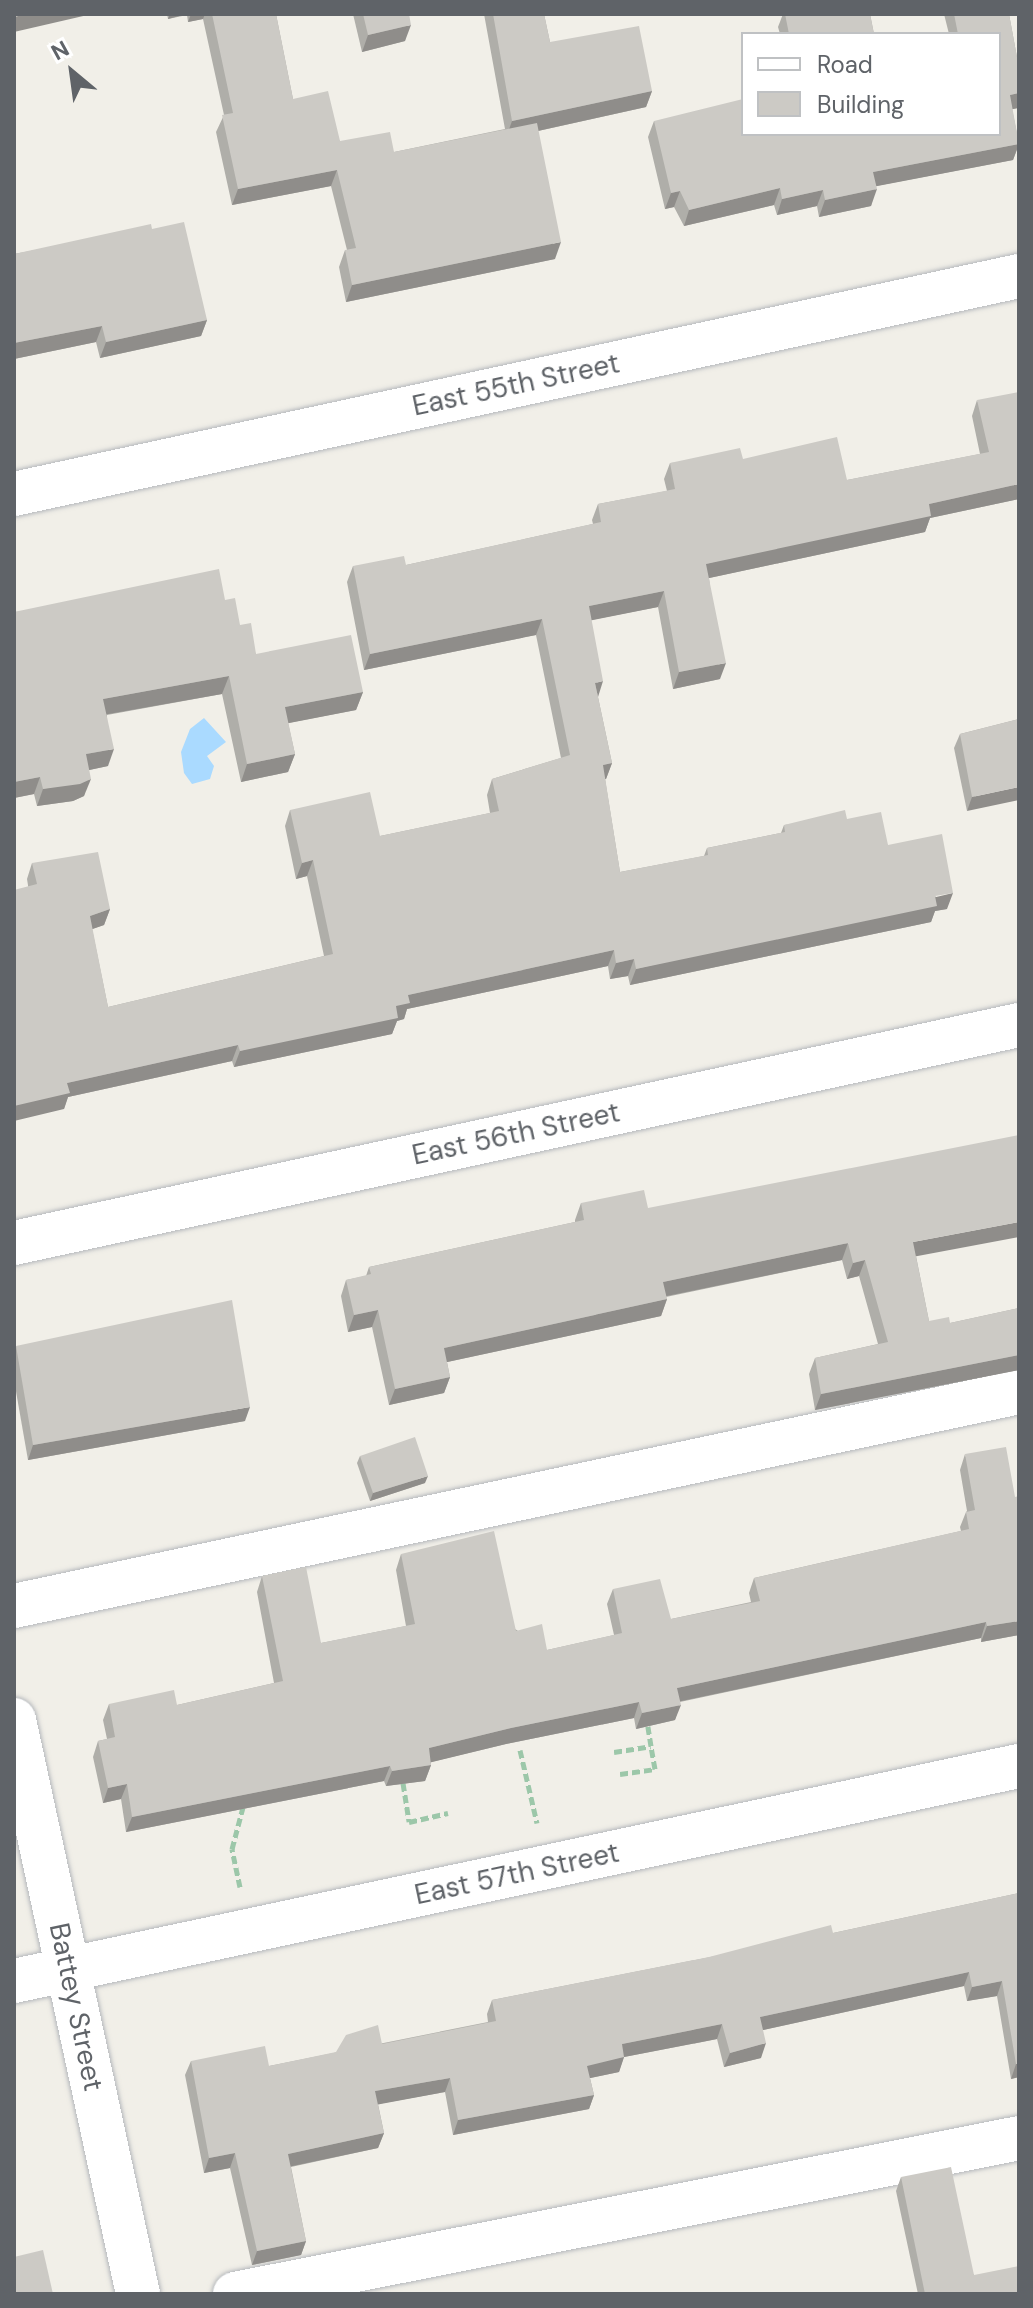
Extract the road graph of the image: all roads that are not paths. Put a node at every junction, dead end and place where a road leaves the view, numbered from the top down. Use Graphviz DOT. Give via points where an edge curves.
graph roads {
  1 [pos="1019,276"];
  2 [pos="14,494"];
  3 [pos="1019,1025"];
  4 [pos="14,1243"];
  5 [pos="1019,1392"];
  6 [pos="14,1606"];
  7 [pos="14,1720"];
  8 [pos="1019,1766"];
  9 [pos="68,1970"];
  10 [pos="14,1981"];
  11 [pos="1019,2138"];
  12 [pos="138,2294"];
  13 [pos="235,2294"];
  1 -- 2 [label="street, East 55th Street"];
  3 -- 4 [label="street, East 56th Street"];
  5 -- 6 [label="street"];
  7 -- 9 [label="street, Battey Street"];
  8 -- 9 [label="street, East 57th Street"];
  9 -- 10 [label="street, East 57th Street"];
  9 -- 12 [label="street, Battey Street"];
  11 -- 13 [label="street"];
}
